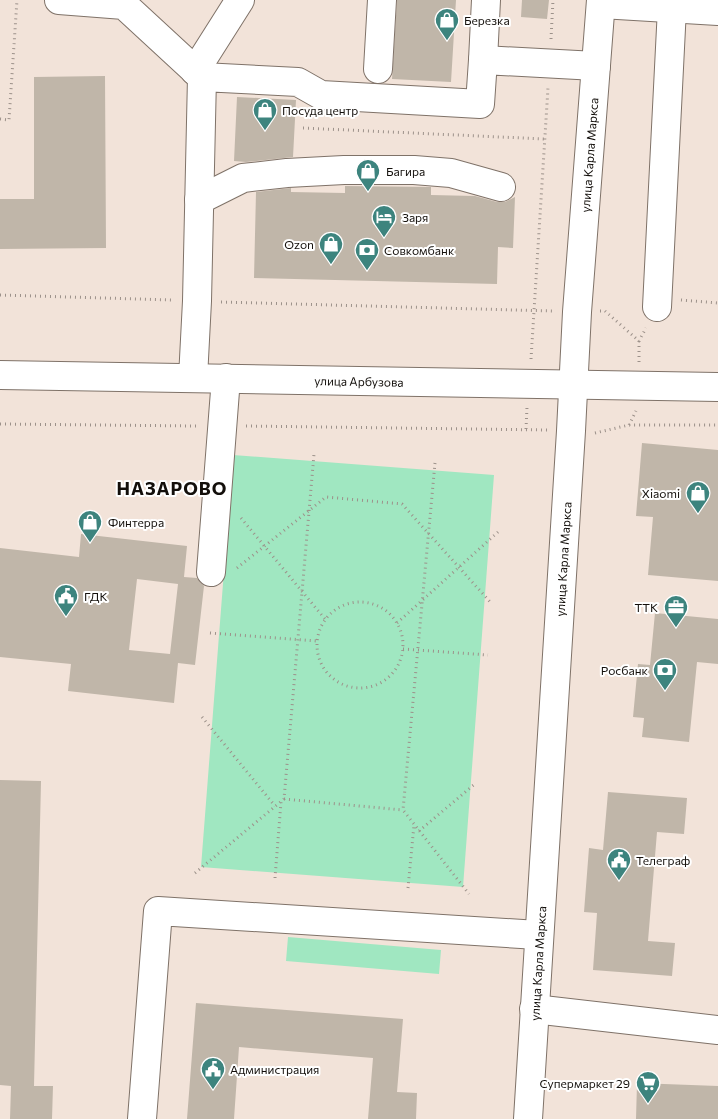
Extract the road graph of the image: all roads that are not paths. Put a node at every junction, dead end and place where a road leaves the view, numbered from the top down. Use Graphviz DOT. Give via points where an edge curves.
graph roads {
  1 [pos="60,0"];
  2 [pos="240,0"];
  3 [pos="382,0"];
  4 [pos="486,0"];
  5 [pos="601,2"];
  6 [pos="716,7"];
  7 [pos="672,8"];
  8 [pos="216,39"];
  9 [pos="484,60"];
  10 [pos="596,66"];
  11 [pos="378,69"];
  12 [pos="198,74"];
  13 [pos="230,78"];
  14 [pos="501,187"];
  15 [pos="199,200"];
  16 [pos="657,307"];
  17 [pos="0,375"];
  18 [pos="193,378"];
  19 [pos="226,378"];
  20 [pos="572,384"];
  21 [pos="718,387"];
  22 [pos="223,571"];
  23 [pos="538,935"];
  24 [pos="534,1009"];
  25 [pos="718,1030"];
  26 [pos="142,1119"];
  27 [pos="528,1119"];
  1 -- 12 [label="street" via="124,6"];
  2 -- 8 [label="street"];
  3 -- 11 [label="street"];
  4 -- 9 [label="street"];
  5 -- 7 [label="street"];
  5 -- 10 [label="street, улица Карла Маркса"];
  6 -- 7 [label="street"];
  7 -- 16 [label="street"];
  8 -- 12 [label="street"];
  8 -- 13 [label="street" via="217,65"];
  9 -- 10 [label="street"];
  9 -- 13 [label="street" via="480,104 321,95 298,82"];
  10 -- 20 [label="street, улица Карла Маркса"];
  12 -- 13 [label="street"];
  12 -- 15 [label="street"];
  14 -- 15 [label="street" via="451,173 344,170 243,178"];
  15 -- 18 [label="street"];
  17 -- 18 [label="street, улица Арбузова"];
  18 -- 19 [label="street, улица Арбузова"];
  19 -- 20 [label="street, улица Арбузова"];
  19 -- 22 [label="street" via="218,490"];
  20 -- 21 [label="street, улица Арбузова"];
  20 -- 23 [label="street, улица Карла Маркса"];
  23 -- 24 [label="street, улица Карла Маркса"];
  23 -- 26 [label="street" via="158,911"];
  24 -- 25 [label="street"];
  24 -- 27 [label="street, улица Карла Маркса"];
}
